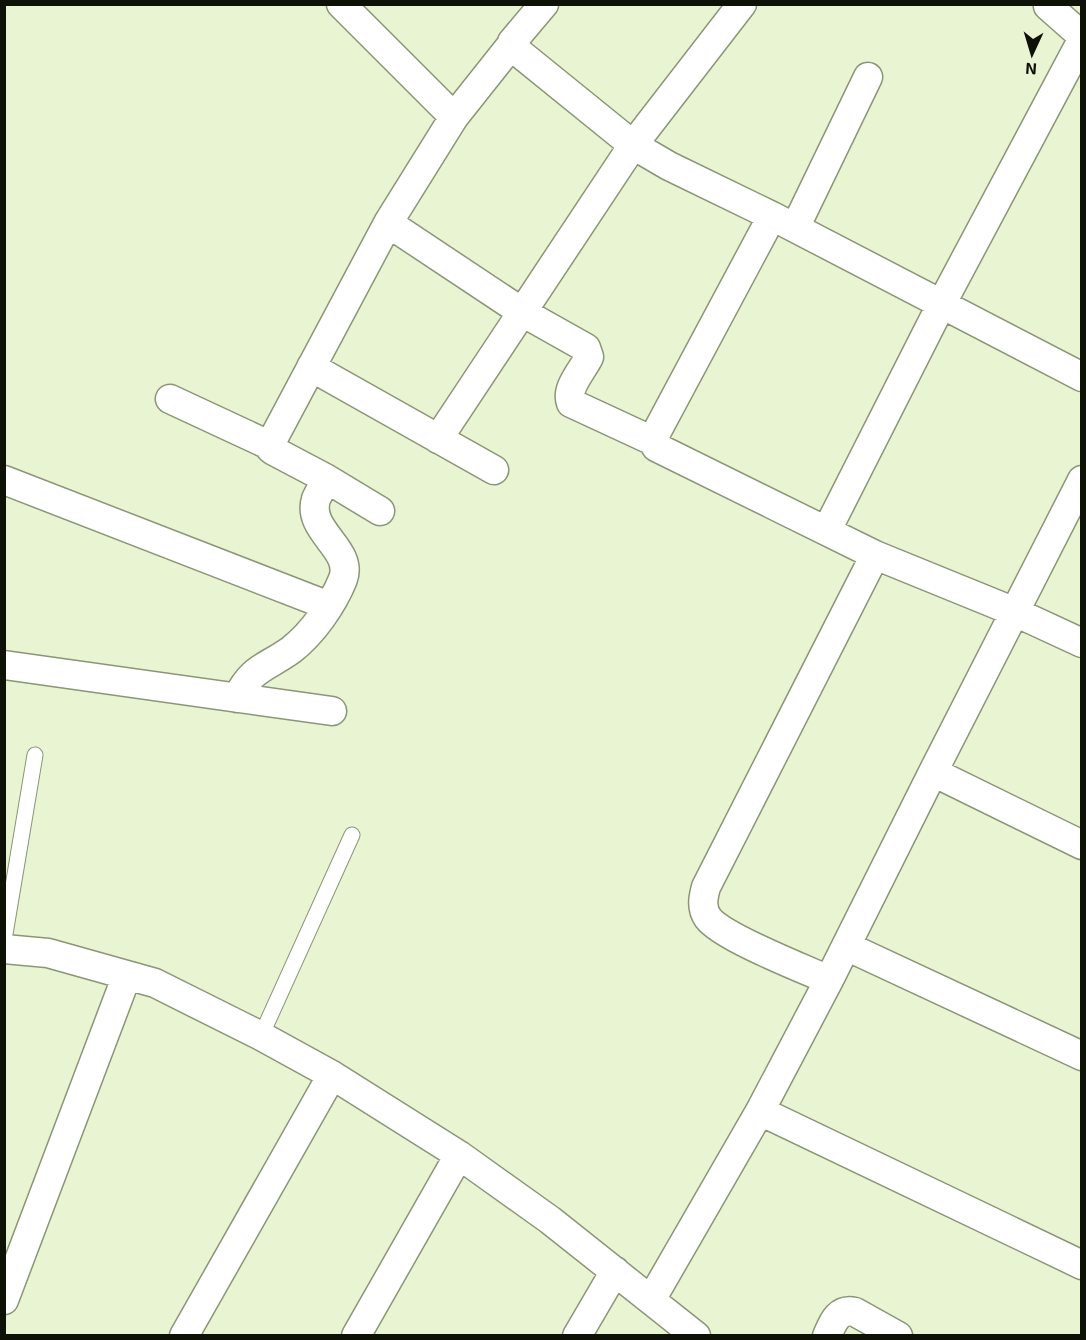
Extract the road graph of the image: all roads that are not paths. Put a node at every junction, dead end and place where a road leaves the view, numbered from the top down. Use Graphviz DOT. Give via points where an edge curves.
graph roads {
  1 [pos="341,4"];
  2 [pos="544,4"];
  3 [pos="742,4"];
  4 [pos="1048,6"];
  5 [pos="1082,38"];
  6 [pos="512,44"];
  7 [pos="868,77"];
  8 [pos="454,117"];
  9 [pos="633,145"];
  10 [pos="784,222"];
  11 [pos="387,223"];
  12 [pos="942,303"];
  13 [pos="522,312"];
  14 [pos="311,367"];
  15 [pos="1082,377"];
  16 [pos="170,399"];
  17 [pos="438,439"];
  18 [pos="653,441"];
  19 [pos="271,446"];
  20 [pos="494,470"];
  21 [pos="327,479"];
  22 [pos="4,480"];
  23 [pos="1082,480"];
  24 [pos="380,510"];
  25 [pos="827,530"];
  26 [pos="875,555"];
  27 [pos="328,606"];
  28 [pos="1015,612"];
  29 [pos="1082,644"];
  30 [pos="4,665"];
  31 [pos="237,698"];
  32 [pos="332,711"];
  33 [pos="35,755"];
  34 [pos="933,772"];
  35 [pos="352,835"];
  36 [pos="1082,845"];
  37 [pos="4,940"];
  38 [pos="846,946"];
  39 [pos="4,949"];
  40 [pos="127,975"];
  41 [pos="829,980"];
  42 [pos="261,1036"];
  43 [pos="1082,1056"];
  44 [pos="332,1075"];
  45 [pos="760,1111"];
  46 [pos="459,1155"];
  47 [pos="1082,1265"];
  48 [pos="615,1271"];
  49 [pos="4,1300"];
  50 [pos="651,1300"];
  51 [pos="184,1335"];
  52 [pos="356,1335"];
  53 [pos="577,1335"];
  54 [pos="696,1335"];
  55 [pos="827,1335"];
  56 [pos="898,1335"];
  1 -- 8 [label="street"];
  2 -- 6 [label="street"];
  3 -- 9 [label="street"];
  4 -- 5 [label="street"];
  5 -- 12 [label="street"];
  6 -- 8 [label="street"];
  6 -- 9 [label="street"];
  7 -- 10 [label="street"];
  8 -- 11 [label="street"];
  9 -- 10 [label="street"];
  9 -- 13 [label="street"];
  10 -- 12 [label="street"];
  10 -- 18 [label="street"];
  11 -- 13 [label="street"];
  11 -- 14 [label="street"];
  12 -- 15 [label="street"];
  12 -- 25 [label="street"];
  13 -- 17 [label="street"];
  13 -- 18 [label="street" via="589,351 587,362 571,388 571,403"];
  14 -- 17 [label="street"];
  14 -- 19 [label="street"];
  16 -- 19 [label="street"];
  17 -- 20 [label="street"];
  18 -- 25 [label="street" via="658,449"];
  19 -- 21 [label="street"];
  21 -- 24 [label="street"];
  21 -- 27 [label="street" via="315,508 318,521 345,565 344,578"];
  22 -- 27 [label="street"];
  23 -- 28 [label="street"];
  25 -- 26 [label="street"];
  26 -- 28 [label="street"];
  26 -- 41 [label="street" via="706,887 702,903 708,918 723,931"];
  27 -- 31 [label="street" via="310,632 245,682"];
  28 -- 29 [label="street"];
  28 -- 34 [label="street"];
  30 -- 31 [label="street"];
  31 -- 32 [label="street"];
  33 -- 37 [label="lane"];
  34 -- 36 [label="street"];
  34 -- 38 [label="street"];
  35 -- 42 [label="lane"];
  38 -- 41 [label="street"];
  38 -- 43 [label="street"];
  39 -- 40 [label="street" via="48,952"];
  40 -- 42 [label="street" via="155,983"];
  40 -- 49 [label="street"];
  41 -- 45 [label="street"];
  42 -- 44 [label="street"];
  44 -- 46 [label="street"];
  44 -- 51 [label="street"];
  45 -- 47 [label="street"];
  45 -- 50 [label="street"];
  46 -- 48 [label="street"];
  46 -- 52 [label="street"];
  48 -- 50 [label="street"];
  48 -- 53 [label="street"];
  50 -- 54 [label="street"];
  55 -- 56 [label="street" via="841,1311 848,1310"];
}
